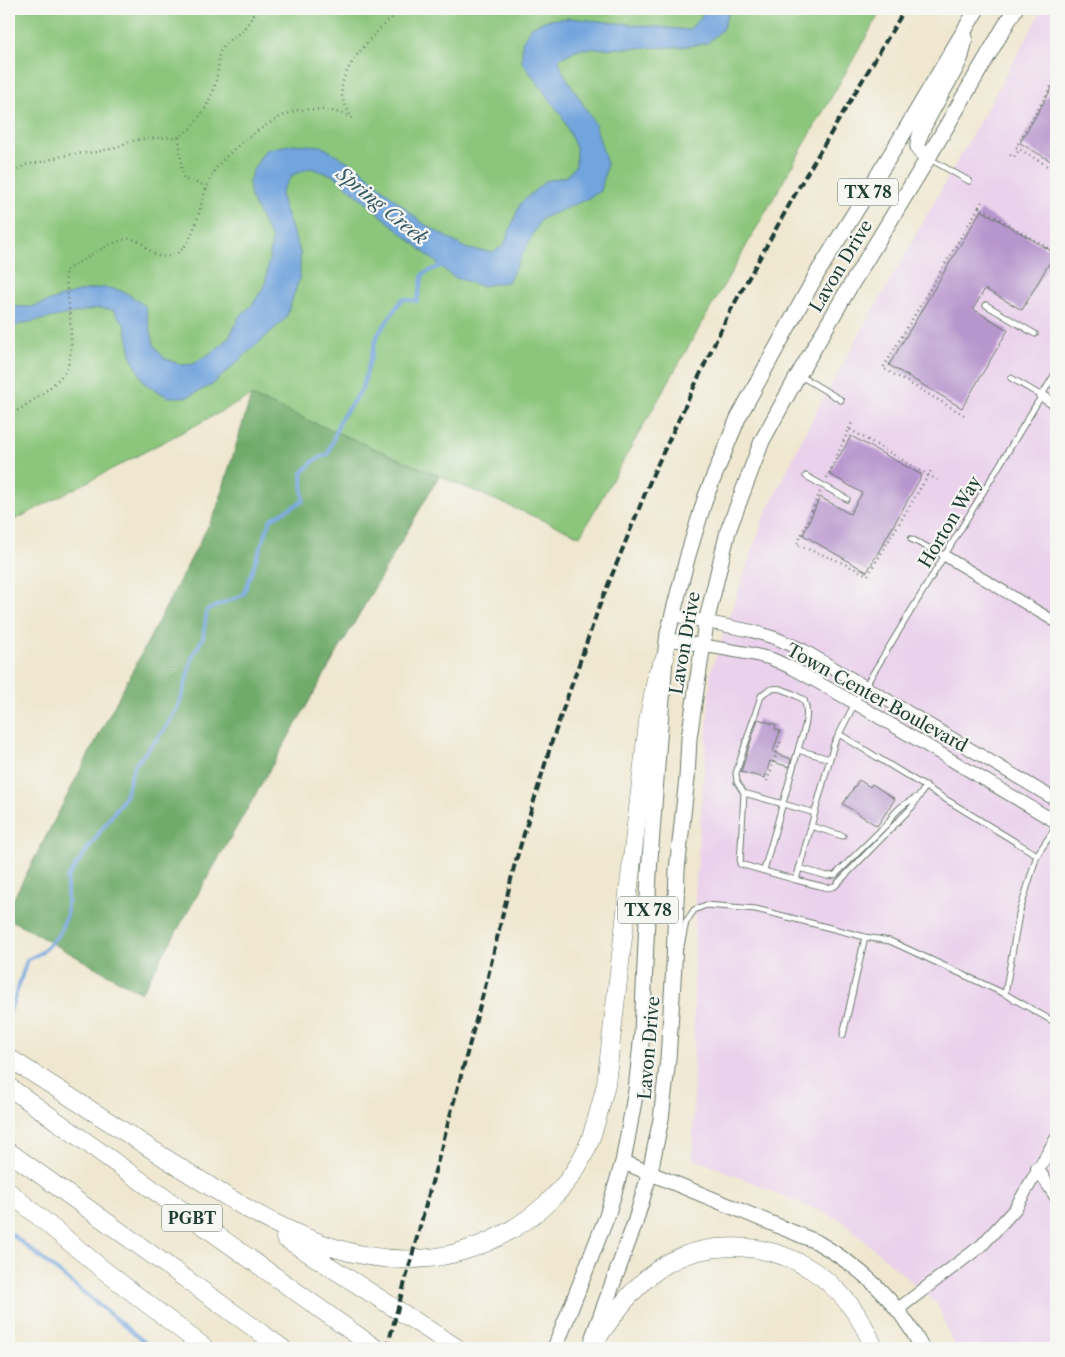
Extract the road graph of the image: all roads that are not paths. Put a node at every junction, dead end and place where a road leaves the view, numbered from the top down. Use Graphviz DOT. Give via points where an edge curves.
graph roads {
  1 [pos="977,9"];
  2 [pos="1015,9"];
  3 [pos="967,26"];
  4 [pos="928,158"];
  5 [pos="969,181"];
  6 [pos="986,305"];
  7 [pos="1035,334"];
  8 [pos="1056,372"];
  9 [pos="798,375"];
  10 [pos="1011,378"];
  11 [pos="1042,396"];
  12 [pos="841,400"];
  13 [pos="1056,405"];
  14 [pos="806,476"];
  15 [pos="847,499"];
  16 [pos="912,539"];
  17 [pos="945,556"];
  18 [pos="673,616"];
  19 [pos="1056,620"];
  20 [pos="706,623"];
  21 [pos="667,639"];
  22 [pos="702,644"];
  23 [pos="665,658"];
  24 [pos="867,686"];
  25 [pos="855,703"];
  26 [pos="839,734"];
  27 [pos="798,750"];
  28 [pos="830,759"];
  29 [pos="926,786"];
  30 [pos="744,793"];
  31 [pos="917,797"];
  32 [pos="1056,800"];
  33 [pos="782,804"];
  34 [pos="815,813"];
  35 [pos="1056,822"];
  36 [pos="811,826"];
  37 [pos="1056,827"];
  38 [pos="843,836"];
  39 [pos="1037,855"];
  40 [pos="799,868"];
  41 [pos="764,870"];
  42 [pos="796,880"];
  43 [pos="865,937"];
  44 [pos="673,990"];
  45 [pos="1005,994"];
  46 [pos="1056,1023"];
  47 [pos="843,1035"];
  48 [pos="9,1058"];
  49 [pos="9,1087"];
  50 [pos="1056,1139"];
  51 [pos="9,1152"];
  52 [pos="623,1162"];
  53 [pos="1037,1168"];
  54 [pos="650,1172"];
  55 [pos="9,1192"];
  56 [pos="1056,1197"];
  57 [pos="234,1201"];
  58 [pos="898,1308"];
  59 [pos="205,1348"];
  60 [pos="282,1348"];
  61 [pos="375,1348"];
  62 [pos="457,1348"];
  63 [pos="555,1348"];
  64 [pos="590,1348"];
  65 [pos="874,1348"];
  66 [pos="922,1348"];
  1 -- 3 [label="main road, Lavon Drive / TX 78"];
  2 -- 4 [label="main road, Lavon Drive / TX 78"];
  3 -- 4 [label="main road" via="961,56 919,135 918,147"];
  3 -- 18 [label="main road, Lavon Drive / TX 78" via="818,272 738,418 706,496"];
  4 -- 5 [label="lane"];
  4 -- 9 [label="main road, Lavon Drive / TX 78"];
  6 -- 7 [label="lane"];
  8 -- 11 [label="lane, Horton Way"];
  9 -- 12 [label="lane"];
  9 -- 20 [label="main road, Lavon Drive / TX 78" via="762,441 732,522"];
  10 -- 11 [label="lane"];
  11 -- 13 [label="street"];
  11 -- 17 [label="lane, Horton Way"];
  14 -- 15 [label="lane"];
  16 -- 17 [label="lane"];
  17 -- 19 [label="street"];
  17 -- 24 [label="lane, Horton Way"];
  18 -- 20 [label="street, Town Center Boulevard"];
  18 -- 21 [label="main road, Lavon Drive / TX 78"];
  20 -- 22 [label="main road, Lavon Drive / TX 78"];
  20 -- 24 [label="street, Town Center Boulevard" via="775,638 804,650"];
  21 -- 22 [label="street, Town Center Boulevard"];
  21 -- 23 [label="main road, Lavon Drive / TX 78"];
  22 -- 25 [label="street, Town Center Boulevard" via="772,659"];
  22 -- 44 [label="main road, Lavon Drive / TX 78" via="689,738 678,870"];
  23 -- 52 [label="main road, Lavon Drive / TX 78" via="649,873 642,1034"];
  23 -- 57 [label="highway" via="657,674 648,722 606,1084 589,1142 566,1182 544,1206 502,1235 462,1251 418,1259 366,1257 341,1250 294,1234"];
  24 -- 25 [label="lane, Horton Way"];
  24 -- 32 [label="street, Town Center Boulevard"];
  25 -- 26 [label="lane, Horton Way"];
  25 -- 35 [label="street, Town Center Boulevard"];
  26 -- 28 [label="lane, Horton Way"];
  26 -- 29 [label="lane"];
  27 -- 28 [label="lane"];
  27 -- 30 [label="lane" via="808,716 804,700 776,688 767,690 761,696 736,773"];
  27 -- 33 [label="lane"];
  28 -- 34 [label="lane, Horton Way"];
  29 -- 31 [label="lane"];
  29 -- 39 [label="lane"];
  30 -- 33 [label="lane"];
  30 -- 41 [label="lane" via="740,864"];
  31 -- 40 [label="lane" via="894,813 838,874 827,876"];
  31 -- 42 [label="lane" via="912,807 835,886 828,888"];
  33 -- 34 [label="lane"];
  33 -- 41 [label="lane"];
  34 -- 36 [label="lane, Horton Way"];
  36 -- 38 [label="lane"];
  36 -- 40 [label="lane, Horton Way"];
  37 -- 39 [label="lane"];
  39 -- 45 [label="lane" via="1019,914"];
  40 -- 42 [label="lane, Horton Way"];
  41 -- 42 [label="lane"];
  43 -- 44 [label="lane" via="756,909 706,905 694,910 686,922"];
  43 -- 45 [label="lane" via="890,940"];
  43 -- 47 [label="lane"];
  44 -- 54 [label="main road, Lavon Drive / TX 78" via="661,1120"];
  45 -- 46 [label="lane"];
  48 -- 57 [label="highway"];
  49 -- 61 [label="highway, PGBT"];
  50 -- 53 [label="street"];
  51 -- 60 [label="highway, PGBT"];
  52 -- 54 [label="main road"];
  52 -- 63 [label="main road, Lavon Drive / TX 78" via="607,1216"];
  53 -- 56 [label="street"];
  53 -- 58 [label="street" via="1015,1209 982,1245"];
  54 -- 58 [label="main road" via="817,1242 841,1256"];
  54 -- 64 [label="main road, Lavon Drive / TX 78"];
  55 -- 59 [label="highway"];
  57 -- 62 [label="highway" via="264,1224"];
  58 -- 66 [label="main road"];
  64 -- 65 [label="highway" via="621,1304 660,1267 707,1249 732,1247 759,1248 781,1254 826,1280 856,1312"];
}
